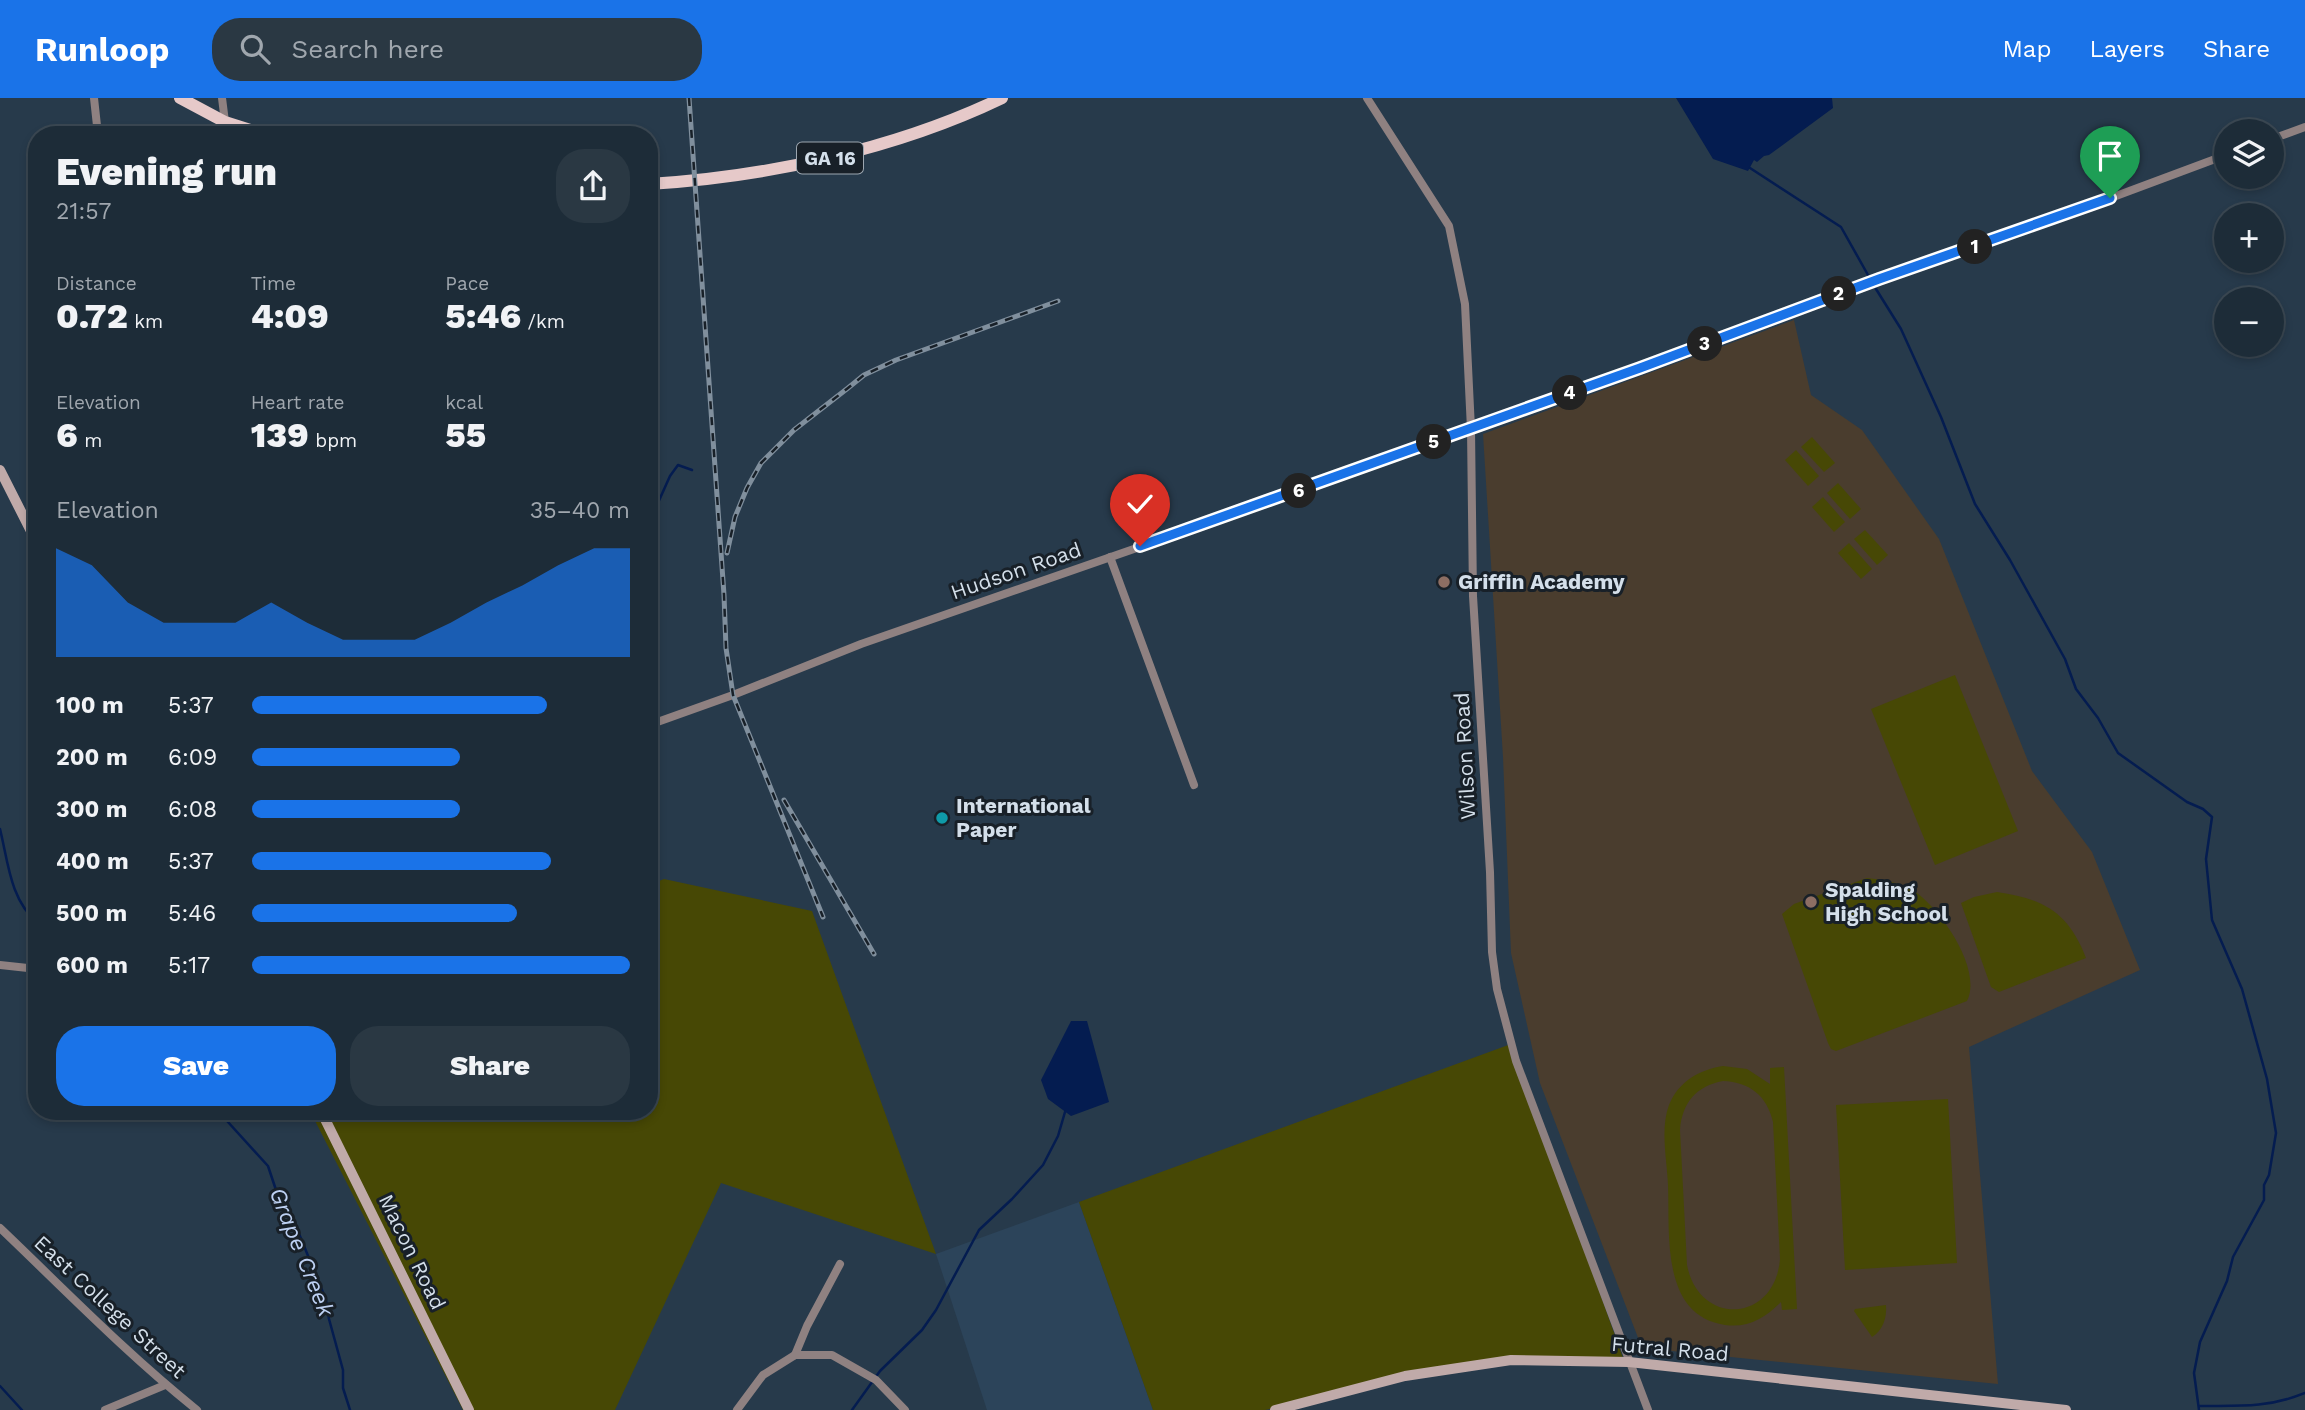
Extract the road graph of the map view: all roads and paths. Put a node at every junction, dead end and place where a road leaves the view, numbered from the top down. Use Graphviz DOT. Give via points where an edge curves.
graph roads {
  1 [pos="94,98"];
  2 [pos="180,98"];
  3 [pos="222,98"];
  4 [pos="1002,98"];
  5 [pos="1367,98"];
  6 [pos="98,126"];
  7 [pos="222,126"];
  8 [pos="225,126"];
  9 [pos="2305,127"];
  10 [pos="2284,135"];
  11 [pos="2214,159"];
  12 [pos="658,183"];
  13 [pos="1471,429"];
  14 [pos="0,470"];
  15 [pos="28,525"];
  16 [pos="1110,557"];
  17 [pos="658,722"];
  18 [pos="1194,785"];
  19 [pos="0,965"];
  20 [pos="28,968"];
  21 [pos="325,1120"];
  22 [pos="0,1228"];
  23 [pos="840,1264"];
  24 [pos="794,1355"];
  25 [pos="1629,1362"];
  26 [pos="166,1385"];
  27 [pos="105,1410"];
  28 [pos="197,1410"];
  29 [pos="469,1410"];
  30 [pos="737,1410"];
  31 [pos="905,1410"];
  32 [pos="1275,1410"];
  33 [pos="1648,1410"];
  34 [pos="2066,1410"];
  1 -- 6 [label="street"];
  2 -- 7 [label="main road"];
  3 -- 8 [label="street"];
  4 -- 12 [label="main road, GA 16" via="960,118 826,159"];
  5 -- 13 [label="street, Wilson Road" via="1448,226 1465,303"];
  9 -- 10 [label="street"];
  11 -- 13 [label="street, Hudson Road"];
  13 -- 16 [label="street, Hudson Road"];
  13 -- 25 [label="street, Wilson Road" via="1473,596 1497,989 1516,1061"];
  14 -- 15 [label="street"];
  16 -- 17 [label="street, Hudson Road" via="861,643"];
  16 -- 18 [label="street"];
  19 -- 20 [label="street"];
  21 -- 29 [label="street, Macon Road"];
  22 -- 26 [label="street, East College Street"];
  23 -- 24 [label="street"];
  24 -- 30 [label="street" via="763,1375"];
  24 -- 31 [label="street" via="832,1354 876,1380"];
  25 -- 32 [label="street, Futral Road" via="1511,1360 1479,1364 1405,1376"];
  25 -- 33 [label="street, Wilson Road"];
  25 -- 34 [label="street, Futral Road"];
  26 -- 27 [label="street"];
  26 -- 28 [label="street, East College Street"];
}
